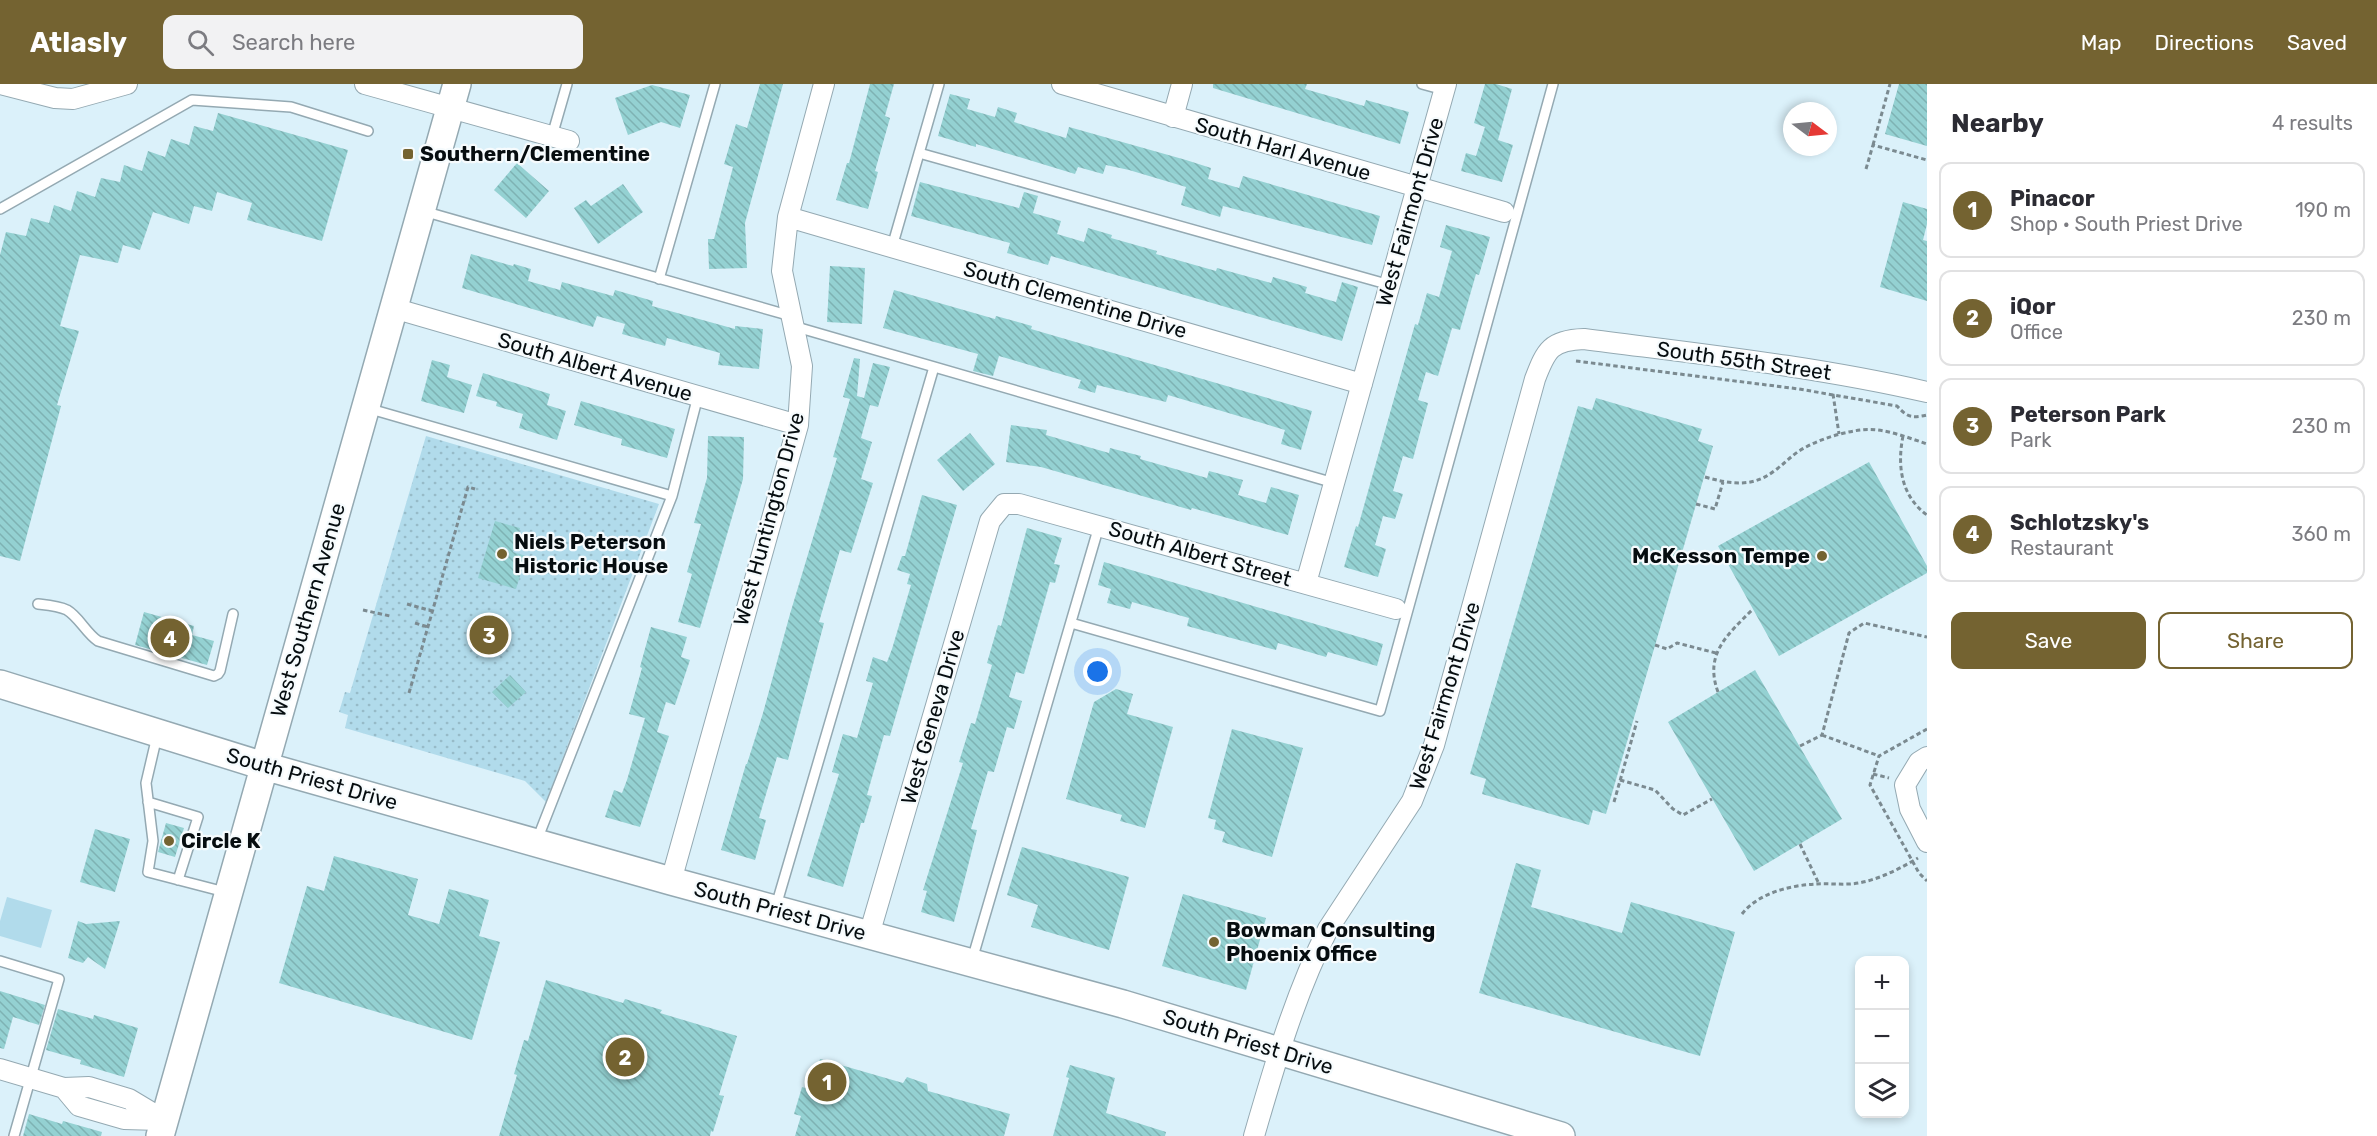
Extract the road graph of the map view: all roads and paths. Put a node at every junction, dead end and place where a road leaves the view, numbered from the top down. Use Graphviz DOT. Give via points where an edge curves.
graph roads {
  1 [pos="0,84"];
  2 [pos="127,84"];
  3 [pos="365,84"];
  4 [pos="567,84"];
  5 [pos="715,84"];
  6 [pos="824,84"];
  7 [pos="939,84"];
  8 [pos="1062,84"];
  9 [pos="1182,84"];
  10 [pos="1422,84"];
  11 [pos="1553,84"];
  12 [pos="1890,84"];
  13 [pos="1445,87"];
  14 [pos="453,95"];
  15 [pos="1173,117"];
  16 [pos="368,131"];
  17 [pos="561,138"];
  18 [pos="1874,145"];
  19 [pos="919,153"];
  20 [pos="1927,160"];
  21 [pos="1866,169"];
  22 [pos="1417,187"];
  23 [pos="0,209"];
  24 [pos="421,211"];
  25 [pos="1504,212"];
  26 [pos="788,217"];
  27 [pos="892,247"];
  28 [pos="659,279"];
  29 [pos="1390,285"];
  30 [pos="393,308"];
  31 [pos="792,321"];
  32 [pos="1559,342"];
  33 [pos="1576,361"];
  34 [pos="934,367"];
  35 [pos="1362,384"];
  36 [pos="1927,392"];
  37 [pos="1833,394"];
  38 [pos="698,396"];
  39 [pos="365,407"];
  40 [pos="1927,415"];
  41 [pos="798,425"];
  42 [pos="1840,435"];
  43 [pos="1903,436"];
  44 [pos="1927,444"];
  45 [pos="1704,477"];
  46 [pos="1723,482"];
  47 [pos="1334,483"];
  48 [pos="475,489"];
  49 [pos="672,496"];
  50 [pos="1004,504"];
  51 [pos="1696,504"];
  52 [pos="1927,515"];
  53 [pos="1099,526"];
  54 [pos="1306,583"];
  55 [pos="38,604"];
  56 [pos="407,604"];
  57 [pos="1396,609"];
  58 [pos="1753,609"];
  59 [pos="363,610"];
  60 [pos="432,611"];
  61 [pos="233,614"];
  62 [pos="390,616"];
  63 [pos="1071,622"];
  64 [pos="415,623"];
  65 [pos="428,627"];
  66 [pos="1927,637"];
  67 [pos="1655,645"];
  68 [pos="1716,652"];
  69 [pos="0,684"];
  70 [pos="1718,692"];
  71 [pos="409,693"];
  72 [pos="1637,721"];
  73 [pos="158,734"];
  74 [pos="1822,735"];
  75 [pos="1800,746"];
  76 [pos="1879,756"];
  77 [pos="1927,757"];
  78 [pos="264,766"];
  79 [pos="1874,774"];
  80 [pos="1887,777"];
  81 [pos="1620,780"];
  82 [pos="1712,799"];
  83 [pos="148,802"];
  84 [pos="1614,802"];
  85 [pos="536,843"];
  86 [pos="1800,844"];
  87 [pos="1923,849"];
  88 [pos="178,880"];
  89 [pos="671,881"];
  90 [pos="1819,884"];
  91 [pos="229,893"];
  92 [pos="775,909"];
  93 [pos="1742,914"];
  94 [pos="869,935"];
  95 [pos="0,961"];
  96 [pos="971,963"];
  97 [pos="1281,1051"];
  98 [pos="0,1069"];
  99 [pos="31,1078"];
  100 [pos="162,1128"];
  101 [pos="14,1136"];
  102 [pos="1254,1136"];
  103 [pos="1560,1136"];
  1 -- 2 [label="street" via="56,99 73,99"];
  3 -- 14 [label="street"];
  4 -- 17 [label="lane"];
  5 -- 28 [label="lane"];
  6 -- 26 [label="street, West Huntington Drive"];
  7 -- 19 [label="lane"];
  8 -- 15 [label="street, South Harl Avenue"];
  9 -- 15 [label="street"];
  10 -- 13 [label="lane"];
  11 -- 63 [label="lane" via="1380,711"];
  12 -- 18 [label="path"];
  13 -- 22 [label="street, West Fairmont Drive"];
  14 -- 17 [label="street"];
  14 -- 24 [label="main road, West Southern Avenue"];
  15 -- 22 [label="street, South Harl Avenue"];
  16 -- 23 [label="lane" via="291,107 192,100"];
  18 -- 20 [label="path"];
  18 -- 21 [label="path"];
  19 -- 27 [label="lane"];
  19 -- 29 [label="lane"];
  22 -- 25 [label="street, South Harl Avenue"];
  22 -- 29 [label="street, West Fairmont Drive"];
  24 -- 28 [label="lane"];
  24 -- 30 [label="main road, West Southern Avenue"];
  26 -- 27 [label="street, South Clementine Drive"];
  26 -- 31 [label="street, West Huntington Drive" via="782,271"];
  27 -- 35 [label="street, South Clementine Drive"];
  28 -- 31 [label="lane"];
  29 -- 35 [label="street, West Fairmont Drive"];
  30 -- 38 [label="street, South Albert Avenue"];
  30 -- 39 [label="main road, West Southern Avenue"];
  31 -- 34 [label="lane"];
  31 -- 41 [label="street, West Huntington Drive" via="802,366"];
  32 -- 36 [label="street, South 55th Street" via="1584,339 1804,368"];
  32 -- 97 [label="street, West Fairmont Drive" via="1548,350 1535,379 1430,756 1412,801 1328,929"];
  33 -- 37 [label="path"];
  34 -- 47 [label="lane"];
  34 -- 92 [label="lane"];
  35 -- 47 [label="street, West Fairmont Drive"];
  37 -- 40 [label="path" via="1897,406 1905,415 1918,418"];
  37 -- 42 [label="path"];
  38 -- 41 [label="street, South Albert Avenue"];
  38 -- 49 [label="lane"];
  39 -- 49 [label="lane"];
  39 -- 78 [label="main road, West Southern Avenue"];
  41 -- 89 [label="street, West Huntington Drive"];
  42 -- 43 [label="path" via="1877,430"];
  42 -- 46 [label="path" via="1812,443 1773,473 1754,482"];
  43 -- 44 [label="path"];
  43 -- 52 [label="path" via="1903,482 1910,497"];
  45 -- 46 [label="path"];
  46 -- 51 [label="path" via="1715,509"];
  47 -- 54 [label="street, West Fairmont Drive"];
  48 -- 60 [label="path" via="468,487"];
  49 -- 85 [label="lane"];
  50 -- 53 [label="street, South Albert Street" via="1019,504"];
  50 -- 94 [label="street, West Geneva Drive" via="990,521"];
  53 -- 54 [label="street, South Albert Street"];
  53 -- 63 [label="lane"];
  54 -- 57 [label="street, South Albert Street"];
  55 -- 61 [label="lane" via="65,609 98,641 214,676 220,670"];
  56 -- 60 [label="path"];
  58 -- 68 [label="path"];
  59 -- 62 [label="path"];
  60 -- 65 [label="path"];
  63 -- 96 [label="lane"];
  64 -- 65 [label="path"];
  65 -- 71 [label="path"];
  66 -- 74 [label="path" via="1864,623 1850,633"];
  67 -- 68 [label="path" via="1667,649 1677,643"];
  68 -- 70 [label="path" via="1713,664"];
  69 -- 73 [label="main road, South Priest Drive"];
  72 -- 81 [label="path"];
  73 -- 78 [label="main road, South Priest Drive"];
  73 -- 83 [label="lane" via="146,783"];
  74 -- 75 [label="path"];
  74 -- 76 [label="path"];
  77 -- 87 [label="street" via="1919,762 1905,785"];
  78 -- 85 [label="main road, South Priest Drive"];
  78 -- 91 [label="main road, West Southern Avenue"];
  79 -- 80 [label="path"];
  81 -- 82 [label="path" via="1655,790 1683,815"];
  81 -- 84 [label="path"];
  83 -- 88 [label="lane" via="153,841 148,872"];
  83 -- 88 [label="lane" via="198,817"];
  85 -- 89 [label="main road, South Priest Drive"];
  86 -- 90 [label="path"];
  87 -- 90 [label="path" via="1888,874 1871,880"];
  88 -- 91 [label="lane"];
  89 -- 92 [label="main road, South Priest Drive"];
  90 -- 93 [label="path" via="1771,894 1754,901"];
  91 -- 100 [label="main road, West Southern Avenue"];
  92 -- 94 [label="main road, South Priest Drive"];
  94 -- 96 [label="main road, South Priest Drive"];
  95 -- 99 [label="lane" via="59,979"];
  96 -- 97 [label="main road, South Priest Drive"];
  97 -- 102 [label="street, West Fairmont Drive"];
  97 -- 103 [label="main road, South Priest Drive"];
  98 -- 99 [label="street"];
  99 -- 100 [label="street" via="64,1089 90,1087 129,1099"];
  99 -- 101 [label="lane"];
}
